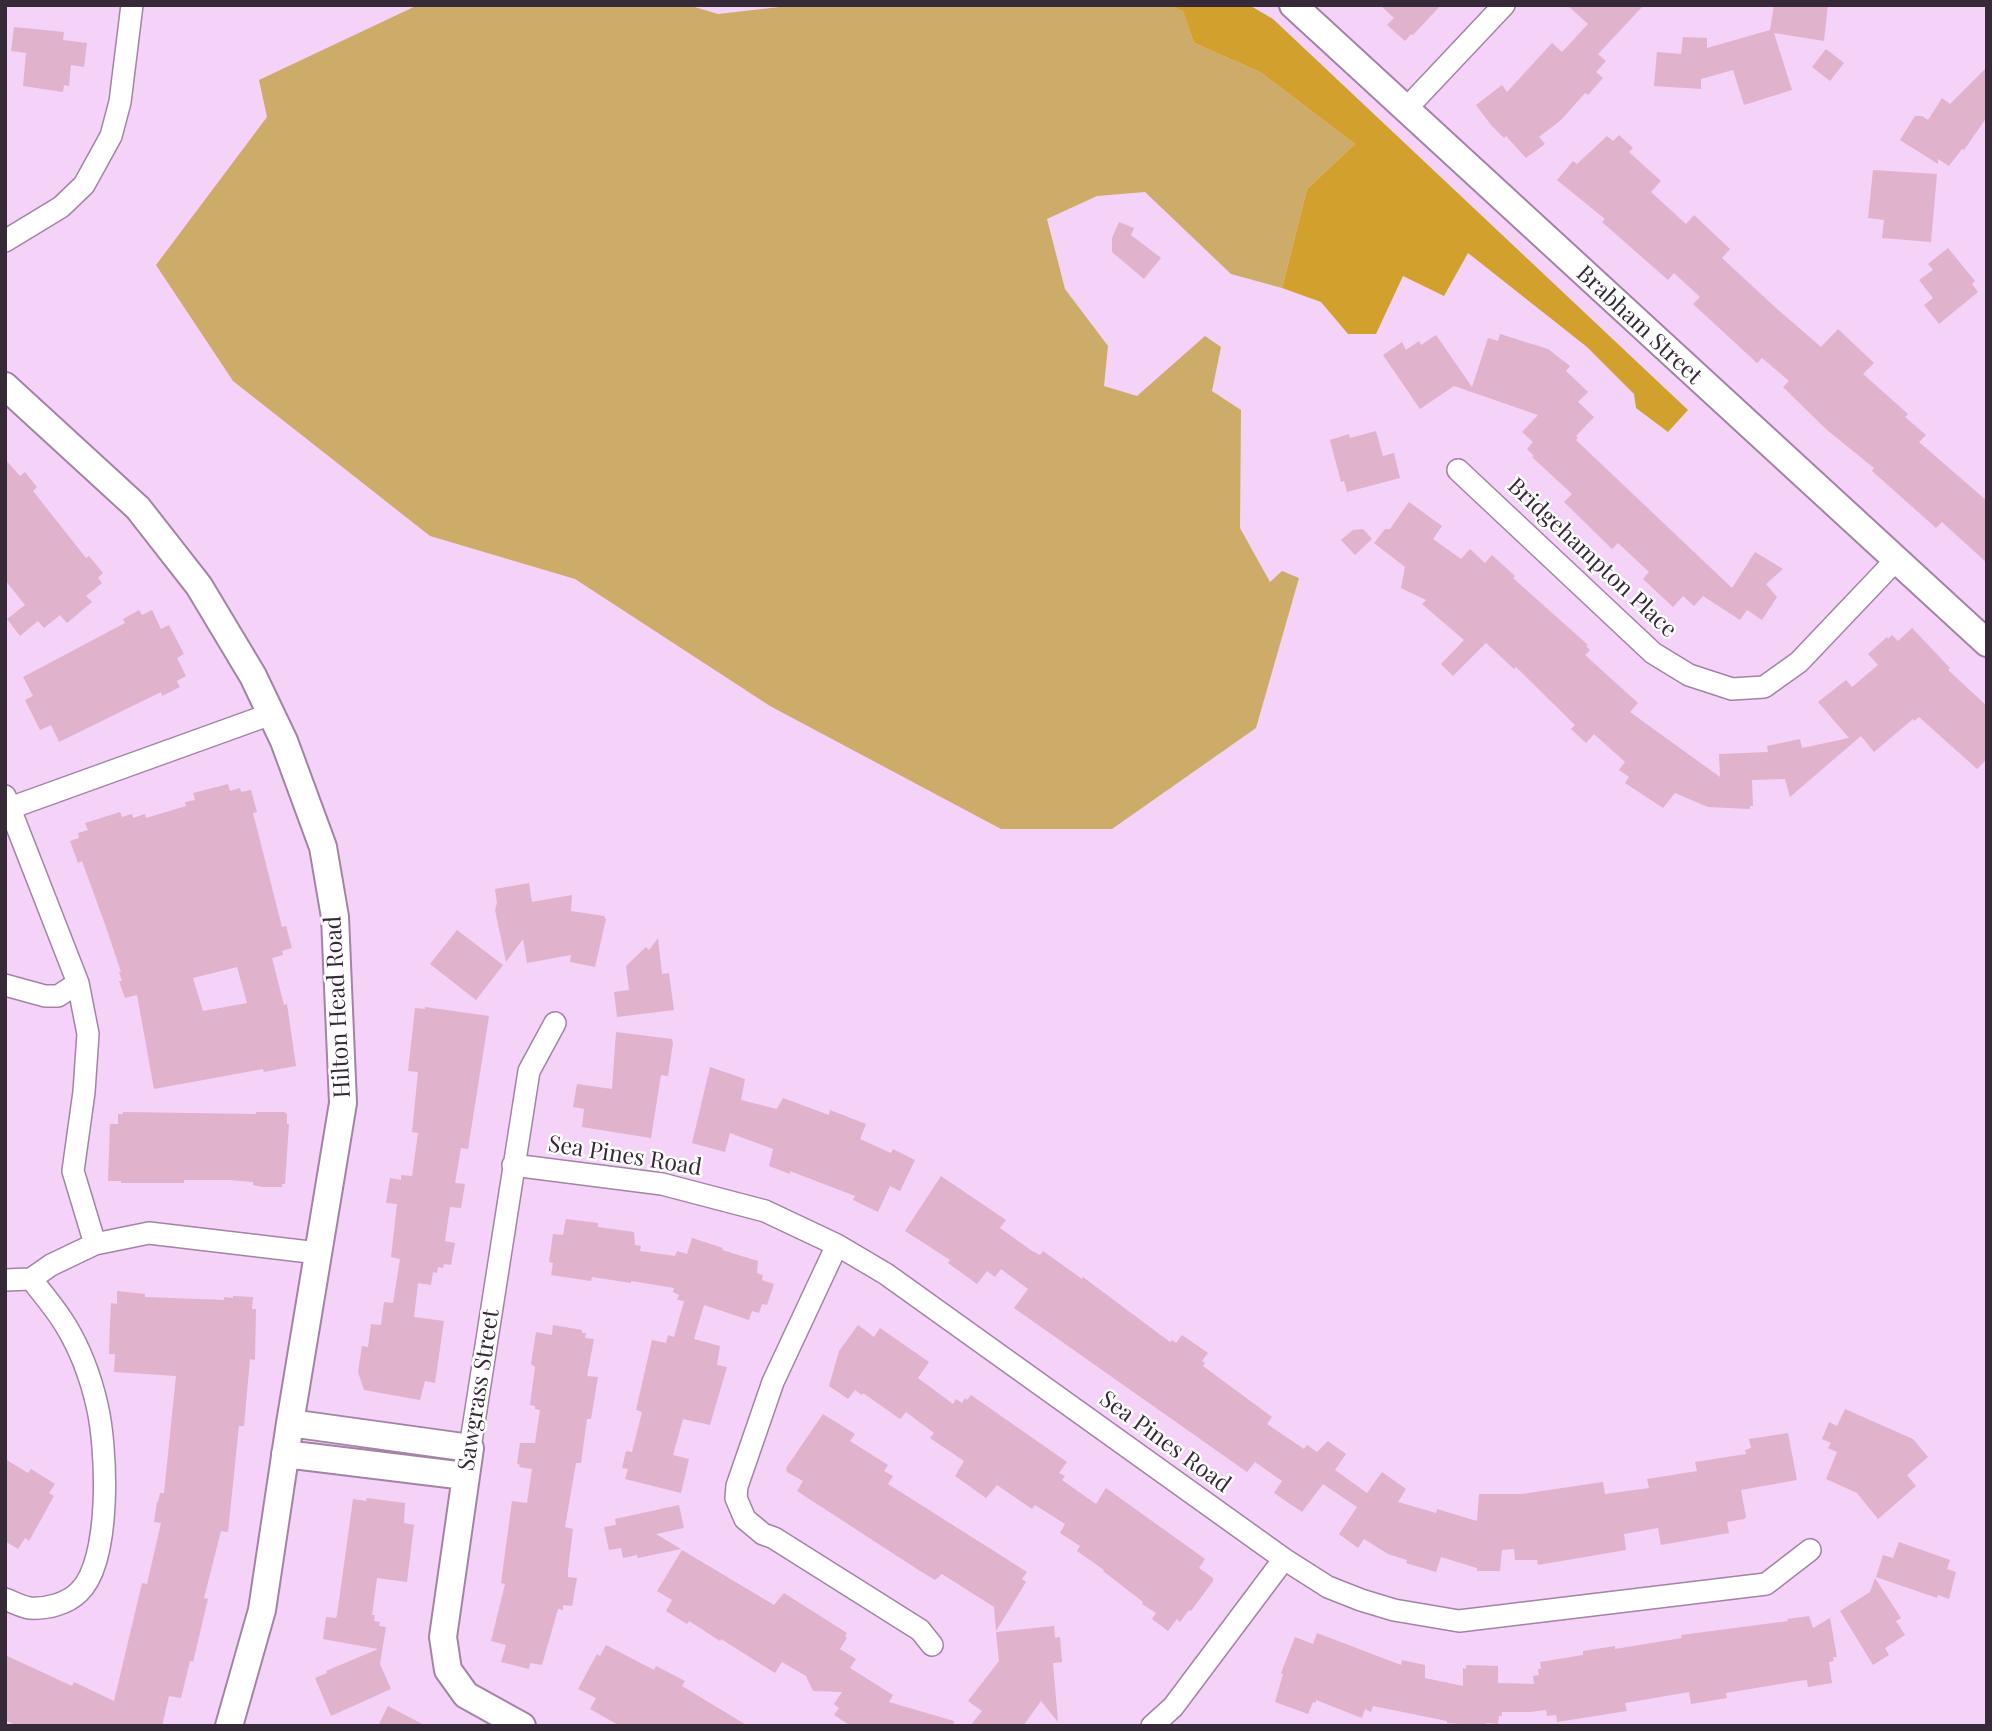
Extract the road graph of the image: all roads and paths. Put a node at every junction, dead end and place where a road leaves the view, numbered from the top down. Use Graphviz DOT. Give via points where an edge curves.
graph roads {
  1 [pos="132,5"];
  2 [pos="1293,5"];
  3 [pos="1504,5"];
  4 [pos="1405,110"];
  5 [pos="5,241"];
  6 [pos="5,386"];
  7 [pos="1458,470"];
  8 [pos="1895,561"];
  9 [pos="1987,643"];
  10 [pos="271,714"];
  11 [pos="8,802"];
  12 [pos="78,983"];
  13 [pos="5,985"];
  14 [pos="555,1023"];
  15 [pos="513,1166"];
  16 [pos="95,1244"];
  17 [pos="837,1245"];
  18 [pos="318,1253"];
  19 [pos="31,1279"];
  20 [pos="5,1280"];
  21 [pos="290,1423"];
  22 [pos="470,1448"];
  23 [pos="285,1454"];
  24 [pos="465,1476"];
  25 [pos="1810,1550"];
  26 [pos="1284,1559"];
  27 [pos="5,1599"];
  28 [pos="932,1645"];
  29 [pos="229,1726"];
  30 [pos="522,1726"];
  31 [pos="1152,1726"];
  1 -- 5 [label="street" via="121,102 111,136 84,185 61,207"];
  2 -- 4 [label="street, Brabham Street"];
  3 -- 4 [label="street"];
  4 -- 8 [label="street, Brabham Street"];
  6 -- 10 [label="street, Hilton Head Road" via="138,508 199,586"];
  7 -- 8 [label="street, Bridgehampton Place" via="1653,653 1689,675 1732,689 1764,687 1799,662"];
  8 -- 9 [label="street, Brabham Street"];
  10 -- 11 [label="street"];
  10 -- 18 [label="street, Hilton Head Road" via="323,847 335,916 343,1103"];
  11 -- 12 [label="street"];
  12 -- 13 [label="street" via="58,996"];
  12 -- 16 [label="street" via="88,1034 73,1171"];
  14 -- 15 [label="street, Sawgrass Street" via="529,1071"];
  15 -- 17 [label="street, Sea Pines Road" via="662,1184 765,1211"];
  15 -- 22 [label="street, Sawgrass Street"];
  16 -- 18 [label="street" via="149,1233"];
  16 -- 19 [label="street"];
  17 -- 26 [label="street, Sea Pines Road" via="886,1274"];
  17 -- 28 [label="street" via="774,1382 739,1475 737,1498 753,1528 920,1630"];
  18 -- 21 [label="street, Hilton Head Road"];
  19 -- 20 [label="street"];
  19 -- 27 [label="street" via="67,1326 85,1366 97,1406 106,1480 94,1570 80,1591 60,1605 28,1608"];
  21 -- 22 [label="street"];
  21 -- 23 [label="street, Hilton Head Road"];
  22 -- 24 [label="street, Sawgrass Street"];
  23 -- 24 [label="street"];
  23 -- 29 [label="street, Hilton Head Road" via="262,1610"];
  24 -- 30 [label="street, Sawgrass Street" via="443,1637 448,1670 466,1695"];
  25 -- 26 [label="street, Sea Pines Road" via="1766,1584 1459,1621 1361,1600 1328,1587"];
  26 -- 31 [label="street" via="1172,1707"];
}
